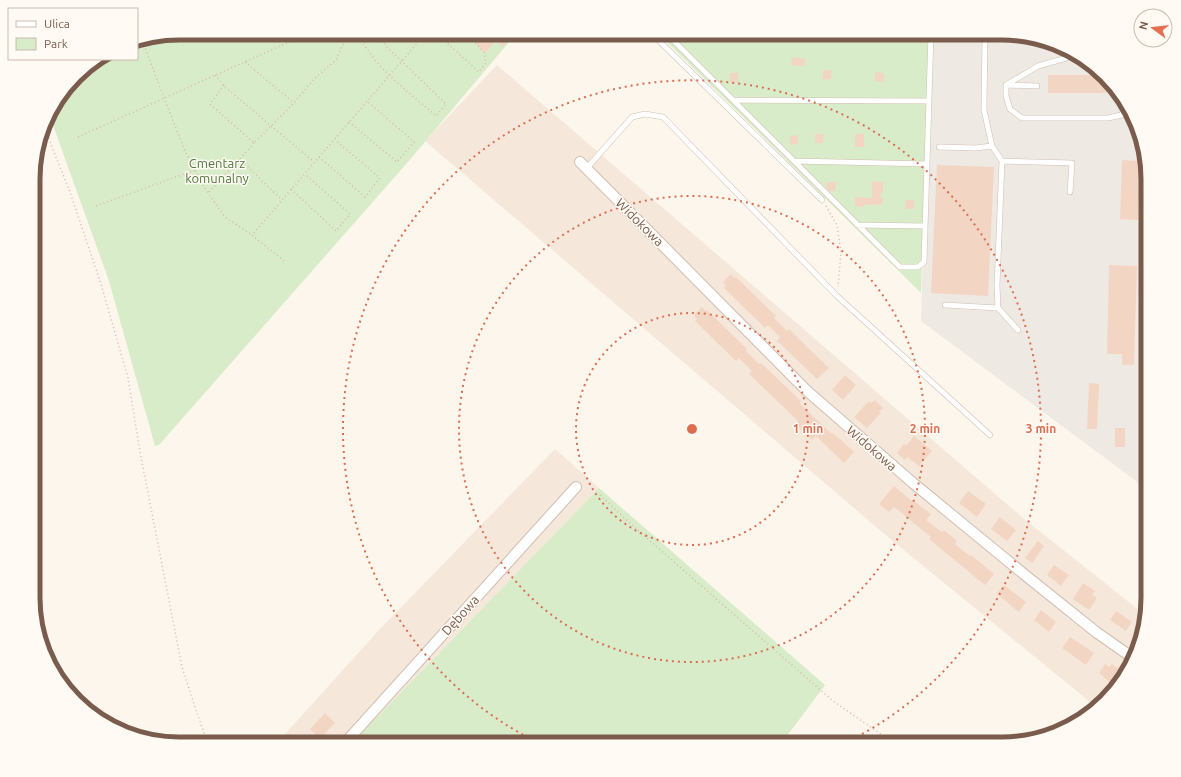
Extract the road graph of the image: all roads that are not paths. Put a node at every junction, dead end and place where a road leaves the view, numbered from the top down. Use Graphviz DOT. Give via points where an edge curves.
graph roads {
  1 [pos="658,40"];
  2 [pos="672,40"];
  3 [pos="931,40"];
  4 [pos="985,40"];
  5 [pos="1069,57"];
  6 [pos="1006,85"];
  7 [pos="1037,86"];
  8 [pos="733,100"];
  9 [pos="929,101"];
  10 [pos="1123,112"];
  11 [pos="992,146"];
  12 [pos="939,147"];
  13 [pos="794,161"];
  14 [pos="1002,161"];
  15 [pos="927,164"];
  16 [pos="584,165"];
  17 [pos="1070,192"];
  18 [pos="822,200"];
  19 [pos="857,225"];
  20 [pos="925,226"];
  21 [pos="945,305"];
  22 [pos="998,308"];
  23 [pos="1018,330"];
  24 [pos="990,436"];
  25 [pos="576,487"];
  26 [pos="1129,655"];
  27 [pos="350,737"];
  1 -- 18 [label="lane"];
  2 -- 8 [label="lane"];
  3 -- 9 [label="lane"];
  4 -- 11 [label="lane" via="984,110"];
  5 -- 6 [label="lane" via="1038,66"];
  6 -- 7 [label="lane"];
  6 -- 10 [label="lane" via="1010,109 1022,118 1108,118 1122,116"];
  8 -- 9 [label="lane"];
  8 -- 13 [label="lane"];
  9 -- 15 [label="lane"];
  11 -- 12 [label="lane"];
  11 -- 14 [label="lane"];
  13 -- 15 [label="lane"];
  13 -- 19 [label="lane"];
  14 -- 17 [label="lane" via="1072,163"];
  14 -- 22 [label="lane"];
  15 -- 20 [label="lane"];
  16 -- 24 [label="lane" via="632,118 646,114 663,118 837,296"];
  16 -- 26 [label="street, Widokowa" via="806,390 1025,575"];
  19 -- 20 [label="lane"];
  19 -- 20 [label="lane" via="900,267 918,267 924,262"];
  21 -- 22 [label="lane"];
  22 -- 23 [label="lane"];
  25 -- 27 [label="street, Dębowa"];
}
